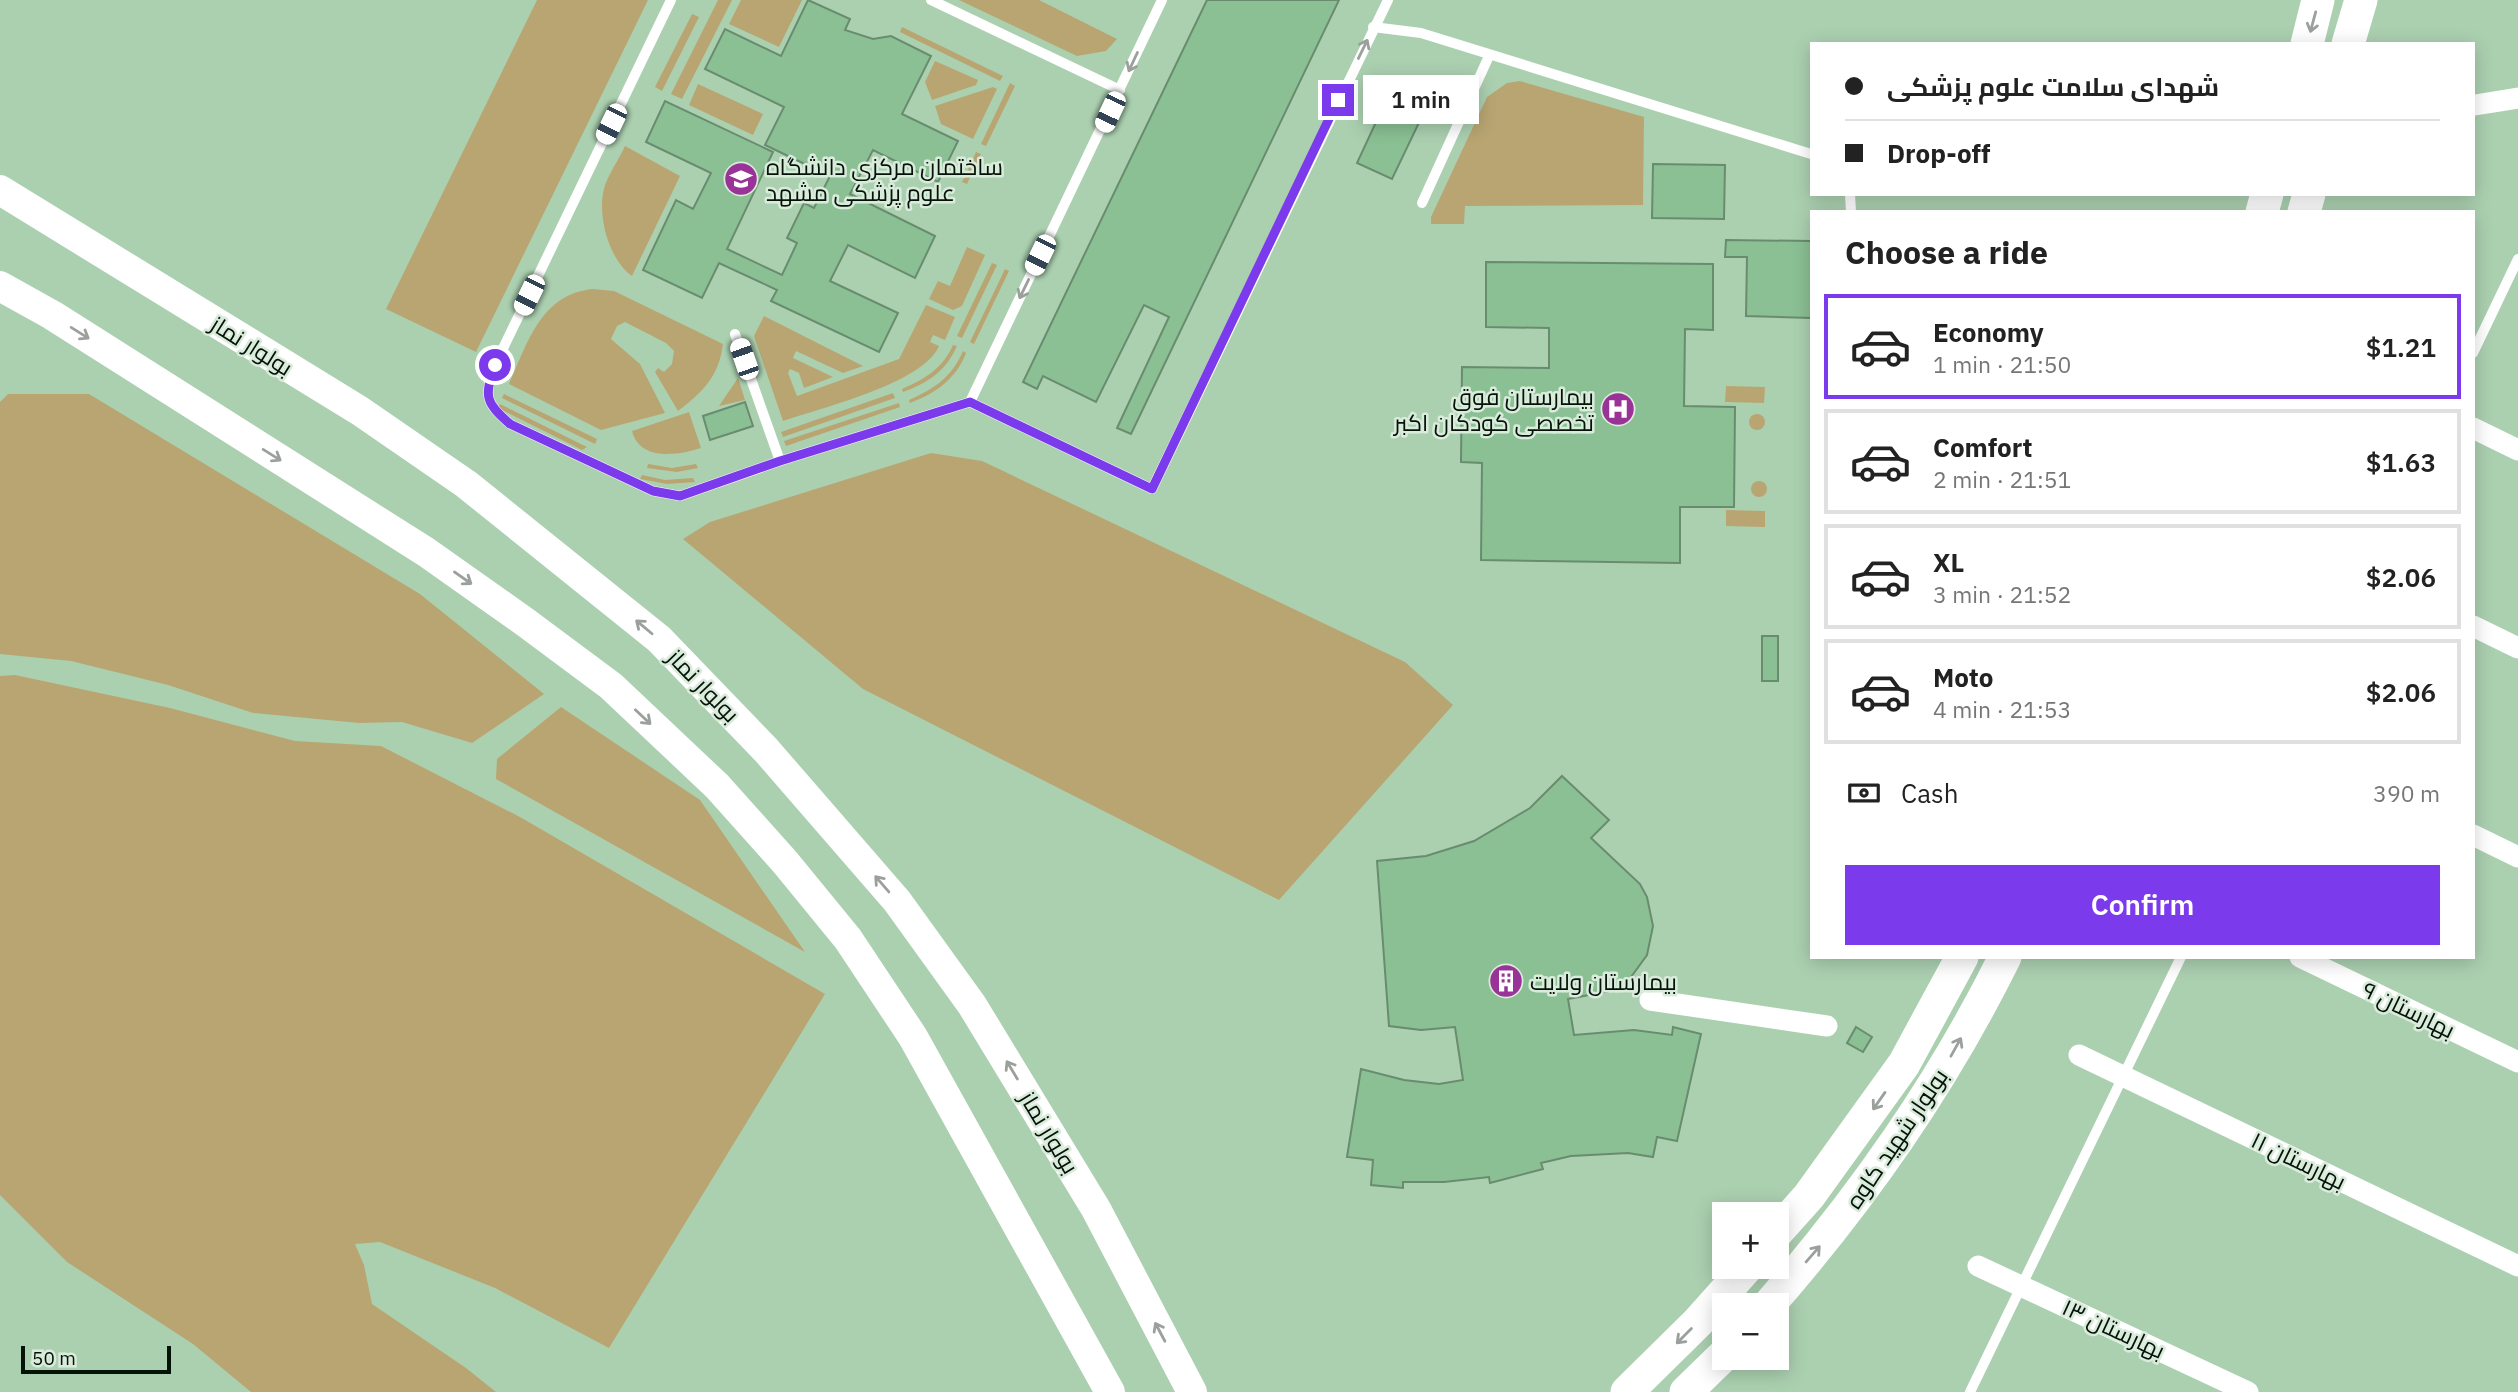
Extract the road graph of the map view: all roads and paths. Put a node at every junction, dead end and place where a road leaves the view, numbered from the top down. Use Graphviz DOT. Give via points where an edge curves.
graph roads {
  1 [pos="671,0"];
  2 [pos="931,0"];
  3 [pos="1163,0"];
  4 [pos="1388,0"];
  5 [pos="2318,0"];
  6 [pos="2361,0"];
  7 [pos="1374,27"];
  8 [pos="2308,42"];
  9 [pos="2349,42"];
  10 [pos="1489,56"];
  11 [pos="1120,90"];
  12 [pos="2518,98"];
  13 [pos="2475,105"];
  14 [pos="1810,154"];
  15 [pos="0,190"];
  16 [pos="1422,203"];
  17 [pos="2518,259"];
  18 [pos="0,279"];
  19 [pos="0,286"];
  20 [pos="52,315"];
  21 [pos="735,334"];
  22 [pos="2475,349"];
  23 [pos="970,402"];
  24 [pos="2475,429"];
  25 [pos="2518,450"];
  26 [pos="780,461"];
  27 [pos="2475,627"];
  28 [pos="2518,648"];
  29 [pos="2475,836"];
  30 [pos="2518,856"];
  31 [pos="1961,959"];
  32 [pos="2005,959"];
  33 [pos="2180,959"];
  34 [pos="2304,959"];
  35 [pos="1650,1000"];
  36 [pos="1827,1026"];
  37 [pos="2079,1055"];
  38 [pos="2518,1062"];
  39 [pos="2123,1075"];
  40 [pos="1789,1218"];
  41 [pos="1978,1266"];
  42 [pos="2518,1266"];
  43 [pos="1736,1279"];
  44 [pos="2022,1285"];
  45 [pos="1779,1293"];
  46 [pos="1712,1367"];
  47 [pos="1110,1392"];
  48 [pos="1192,1392"];
  49 [pos="1627,1392"];
  50 [pos="1686,1392"];
  51 [pos="1970,1392"];
  52 [pos="2248,1392"];
  1 -- 26 [label="lane" via="495,365 486,390 490,407 510,424 653,491 680,496"];
  2 -- 11 [label="lane"];
  3 -- 11 [label="lane, one-way"];
  4 -- 7 [label="lane"];
  5 -- 8 [label="main road, one-way"];
  6 -- 9 [label="main road"];
  7 -- 10 [label="lane" via="1421,33"];
  23 -- 7 [label="lane, one-way" via="1152,489"];
  10 -- 14 [label="lane"];
  10 -- 16 [label="lane"];
  11 -- 23 [label="lane, one-way"];
  12 -- 13 [label="street"];
  48 -- 15 [label="main road, بولوار نماز, one-way" via="1096,1209 972,1005 880,882 766,750 659,639 466,484 360,411"];
  17 -- 22 [label="lane"];
  18 -- 20 [label="main road"];
  19 -- 20 [label="main road"];
  20 -- 47 [label="main road, one-way" via="426,552 525,622 611,686 717,786 848,939 913,1037"];
  21 -- 26 [label="lane"];
  23 -- 26 [label="lane"];
  24 -- 25 [label="street"];
  27 -- 28 [label="street"];
  29 -- 30 [label="street"];
  31 -- 40 [label="main road, بولوار شهید کاوه, one-way" via="1904,1064"];
  45 -- 32 [label="main road, بولوار شهید کاوه, one-way" via="1836,1227 1899,1140"];
  33 -- 39 [label="lane"];
  34 -- 38 [label="street, بهارستان ۹"];
  35 -- 36 [label="street"];
  37 -- 39 [label="street, بهارستان ۱۱"];
  39 -- 42 [label="street, بهارستان ۱۱"];
  39 -- 44 [label="lane"];
  41 -- 44 [label="street, بهارستان ۱۳"];
  43 -- 49 [label="main road, one-way"];
  44 -- 51 [label="lane"];
  44 -- 52 [label="street, بهارستان ۱۳"];
  46 -- 50 [label="main road"];
}
